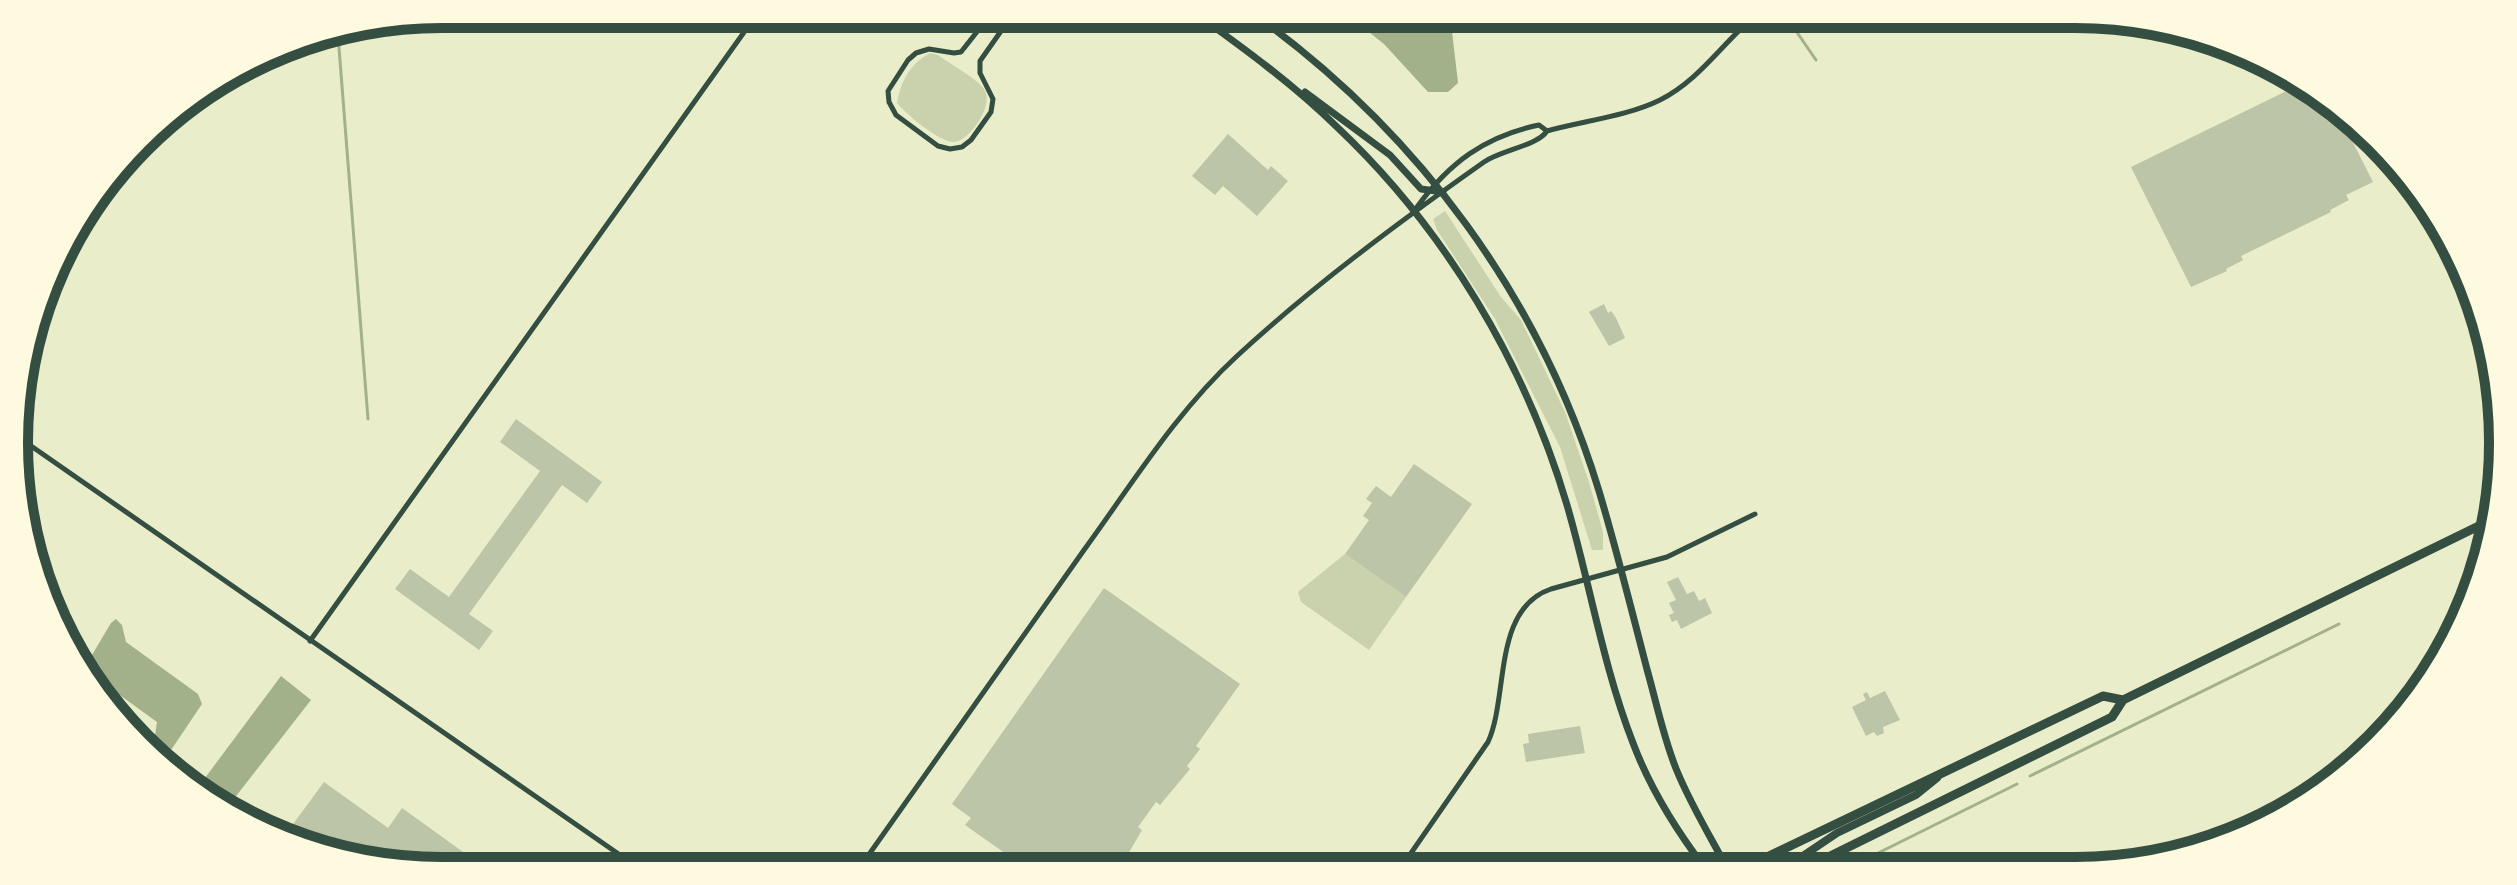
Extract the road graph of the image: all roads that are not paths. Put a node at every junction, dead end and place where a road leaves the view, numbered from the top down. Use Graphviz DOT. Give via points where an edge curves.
graph roads {
  1 [pos="747,28"];
  2 [pos="980,28"];
  3 [pos="1003,28"];
  4 [pos="1215,28"];
  5 [pos="1274,28"];
  6 [pos="1743,28"];
  7 [pos="1277,74"];
  8 [pos="1547,131"];
  9 [pos="1435,182"];
  10 [pos="1429,190"];
  11 [pos="1443,192"];
  12 [pos="1414,211"];
  13 [pos="28,444"];
  14 [pos="1755,514"];
  15 [pos="2481,525"];
  16 [pos="1621,570"];
  17 [pos="1587,578"];
  18 [pos="310,641"];
  19 [pos="2123,700"];
  20 [pos="1944,773"];
  21 [pos="623,857"];
  22 [pos="867,857"];
  23 [pos="1408,857"];
  24 [pos="1698,857"];
  25 [pos="1721,857"];
  26 [pos="1767,857"];
  27 [pos="1801,857"];
  28 [pos="1828,857"];
  1 -- 18 [label="street"];
  2 -- 3 [label="street" via="961,52 916,53 888,91 896,115 944,148 967,144 991,112 991,92 980,73 980,61"];
  4 -- 7 [label="street"];
  5 -- 9 [label="street" via="1358,98"];
  6 -- 8 [label="street" via="1701,70 1661,99"];
  7 -- 10 [label="street" via="1329,108 1390,155 1421,189"];
  7 -- 12 [label="street" via="1339,128"];
  8 -- 9 [label="street" via="1539,125 1496,137"];
  8 -- 11 [label="street" via="1542,139 1489,159"];
  9 -- 10 [label="street"];
  9 -- 11 [label="street"];
  10 -- 11 [label="street"];
  10 -- 12 [label="street"];
  11 -- 12 [label="street"];
  11 -- 16 [label="street" via="1505,281 1549,361 1586,452"];
  12 -- 17 [label="street" via="1485,315 1521,383 1555,467"];
  12 -- 22 [label="street" via="1246,348 1186,411"];
  13 -- 18 [label="street"];
  14 -- 16 [label="street" via="1667,557"];
  15 -- 19 [label="highway"];
  16 -- 17 [label="street"];
  16 -- 25 [label="street" via="1677,770"];
  17 -- 23 [label="street" via="1539,593 1523,610 1501,676 1488,742"];
  17 -- 24 [label="street" via="1634,746 1662,803"];
  18 -- 21 [label="street"];
  19 -- 20 [label="highway" via="2103,696"];
  19 -- 28 [label="highway" via="2112,717"];
  20 -- 26 [label="highway"];
  20 -- 27 [label="main road" via="1916,795 1837,833"];
}
